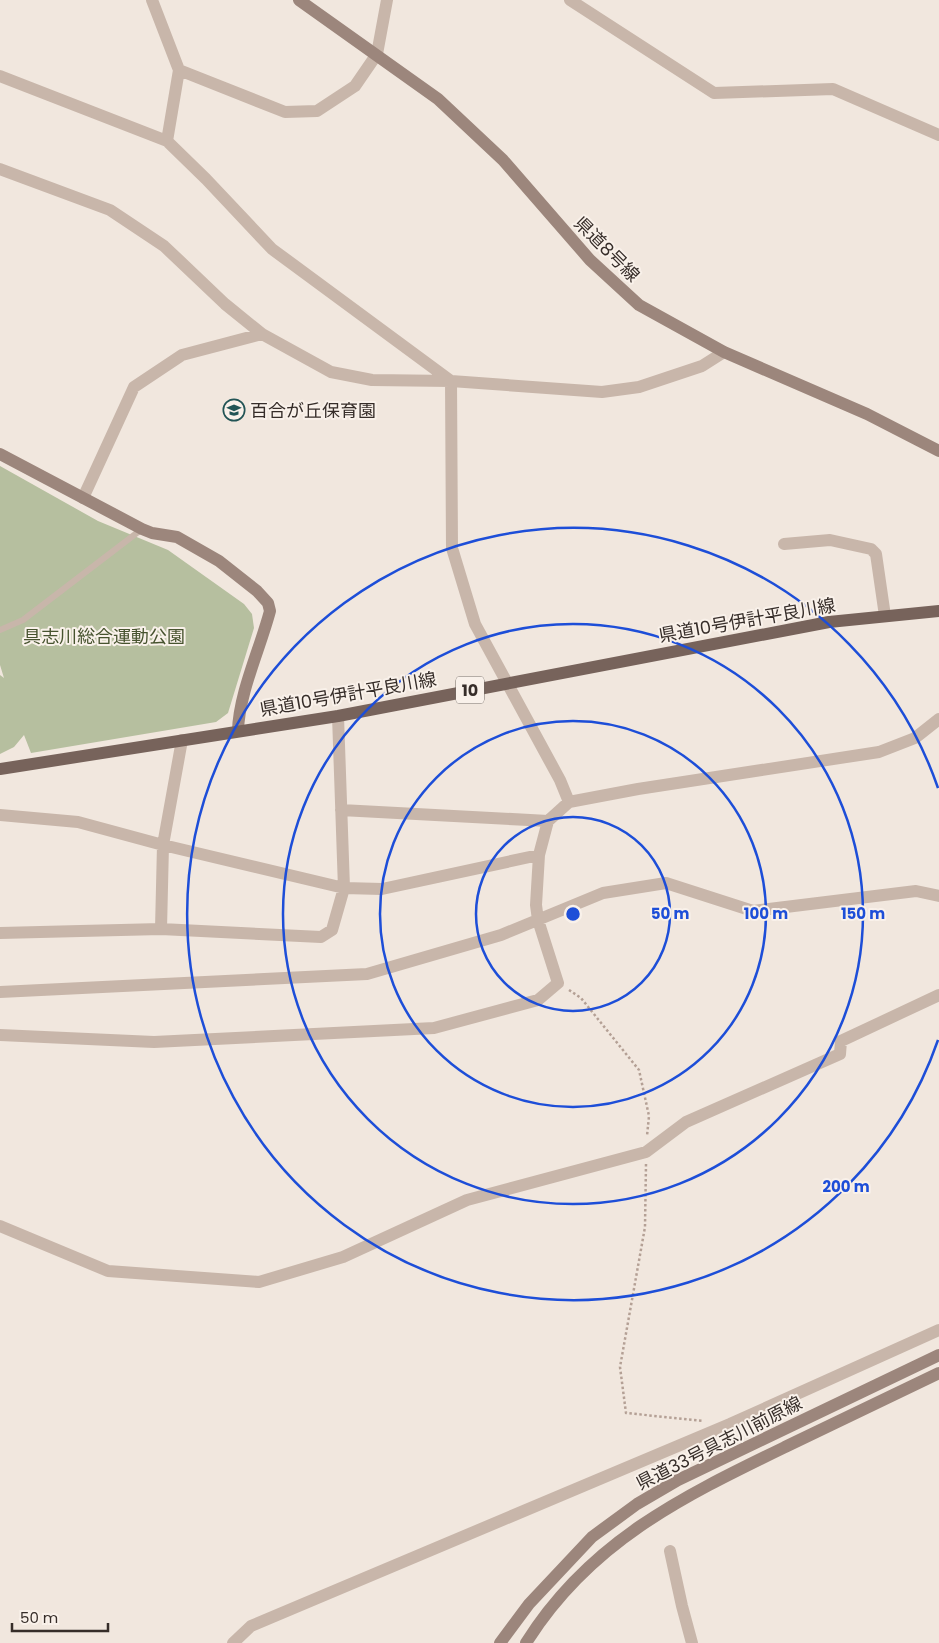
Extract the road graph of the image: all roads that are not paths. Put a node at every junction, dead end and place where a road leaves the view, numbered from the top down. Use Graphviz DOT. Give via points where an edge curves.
graph roads {
  1 [pos="152,0"];
  2 [pos="299,0"];
  3 [pos="387,0"];
  4 [pos="570,0"];
  5 [pos="377,54"];
  6 [pos="179,70"];
  7 [pos="0,76"];
  8 [pos="939,135"];
  9 [pos="167,141"];
  10 [pos="0,170"];
  11 [pos="262,334"];
  12 [pos="724,352"];
  13 [pos="451,381"];
  14 [pos="939,451"];
  15 [pos="0,454"];
  16 [pos="83,498"];
  17 [pos="142,529"];
  18 [pos="784,544"];
  19 [pos="939,612"];
  20 [pos="885,616"];
  21 [pos="0,630"];
  22 [pos="506,683"];
  23 [pos="338,716"];
  24 [pos="939,719"];
  25 [pos="238,731"];
  26 [pos="182,740"];
  27 [pos="0,770"];
  28 [pos="569,802"];
  29 [pos="342,810"];
  30 [pos="0,815"];
  31 [pos="548,821"];
  32 [pos="163,845"];
  33 [pos="539,855"];
  34 [pos="344,888"];
  35 [pos="939,896"];
  36 [pos="538,920"];
  37 [pos="161,929"];
  38 [pos="0,933"];
  39 [pos="0,992"];
  40 [pos="939,995"];
  41 [pos="0,1035"];
  42 [pos="0,1226"];
  43 [pos="939,1330"];
  44 [pos="939,1354"];
  45 [pos="939,1372"];
  46 [pos="670,1551"];
  47 [pos="232,1643"];
  48 [pos="500,1643"];
  49 [pos="526,1643"];
  50 [pos="692,1643"];
  1 -- 6 [label="street"];
  2 -- 5 [label="main road, 県道8号線"];
  3 -- 5 [label="street"];
  4 -- 8 [label="street" via="714,93 833,89"];
  5 -- 6 [label="street" via="355,86 318,111 285,112"];
  5 -- 12 [label="main road, 県道8号線" via="438,99 502,160 590,260 639,305"];
  6 -- 9 [label="street"];
  7 -- 9 [label="street"];
  9 -- 13 [label="street" via="272,249"];
  10 -- 11 [label="street" via="110,210 164,246"];
  11 -- 13 [label="street" via="331,372 372,380"];
  11 -- 16 [label="street" via="182,355 134,387"];
  12 -- 13 [label="street" via="702,366 639,387 602,392"];
  12 -- 14 [label="main road, 県道8号線" via="867,414"];
  13 -- 22 [label="street" via="452,548 475,624"];
  15 -- 16 [label="main road"];
  16 -- 17 [label="main road"];
  17 -- 21 [label="lane" via="23,620"];
  17 -- 25 [label="main road" via="177,537 219,561 268,602 270,611 242,700"];
  18 -- 20 [label="street" via="830,540 871,549 876,554"];
  19 -- 20 [label="main road, 県道10号伊計平良川線 / 10"];
  20 -- 22 [label="main road, 県道10号伊計平良川線 / 10" via="829,622"];
  22 -- 23 [label="main road, 県道10号伊計平良川線 / 10"];
  22 -- 28 [label="street"];
  23 -- 25 [label="main road, 県道10号伊計平良川線 / 10"];
  23 -- 29 [label="street"];
  24 -- 28 [label="street" via="915,738 879,752"];
  25 -- 26 [label="main road, 県道10号伊計平良川線 / 10"];
  26 -- 27 [label="main road, 県道10号伊計平良川線 / 10"];
  26 -- 32 [label="street"];
  28 -- 31 [label="street"];
  29 -- 31 [label="street"];
  29 -- 34 [label="street"];
  30 -- 32 [label="street" via="78,822"];
  31 -- 33 [label="street"];
  32 -- 34 [label="street"];
  32 -- 37 [label="street"];
  33 -- 34 [label="street" via="382,889"];
  33 -- 36 [label="street"];
  34 -- 37 [label="street" via="332,930 321,936"];
  35 -- 36 [label="street" via="916,891 753,911 666,883 603,892"];
  36 -- 39 [label="street" via="501,935 366,974"];
  36 -- 41 [label="street" via="558,983 538,1000 434,1028 154,1042"];
  37 -- 38 [label="street"];
  40 -- 42 [label="street" via="841,1041 840,1054 686,1122 646,1152 468,1200 344,1257 259,1282 108,1272"];
  43 -- 47 [label="street" via="730,1424 251,1626"];
  44 -- 48 [label="main road, 県道33号具志川前原線" via="678,1480 638,1504 592,1537 567,1562 529,1604"];
  45 -- 49 [label="main road, 県道33号具志川前原線" via="732,1473 654,1516 616,1542 583,1571"];
  46 -- 50 [label="street"];
}
